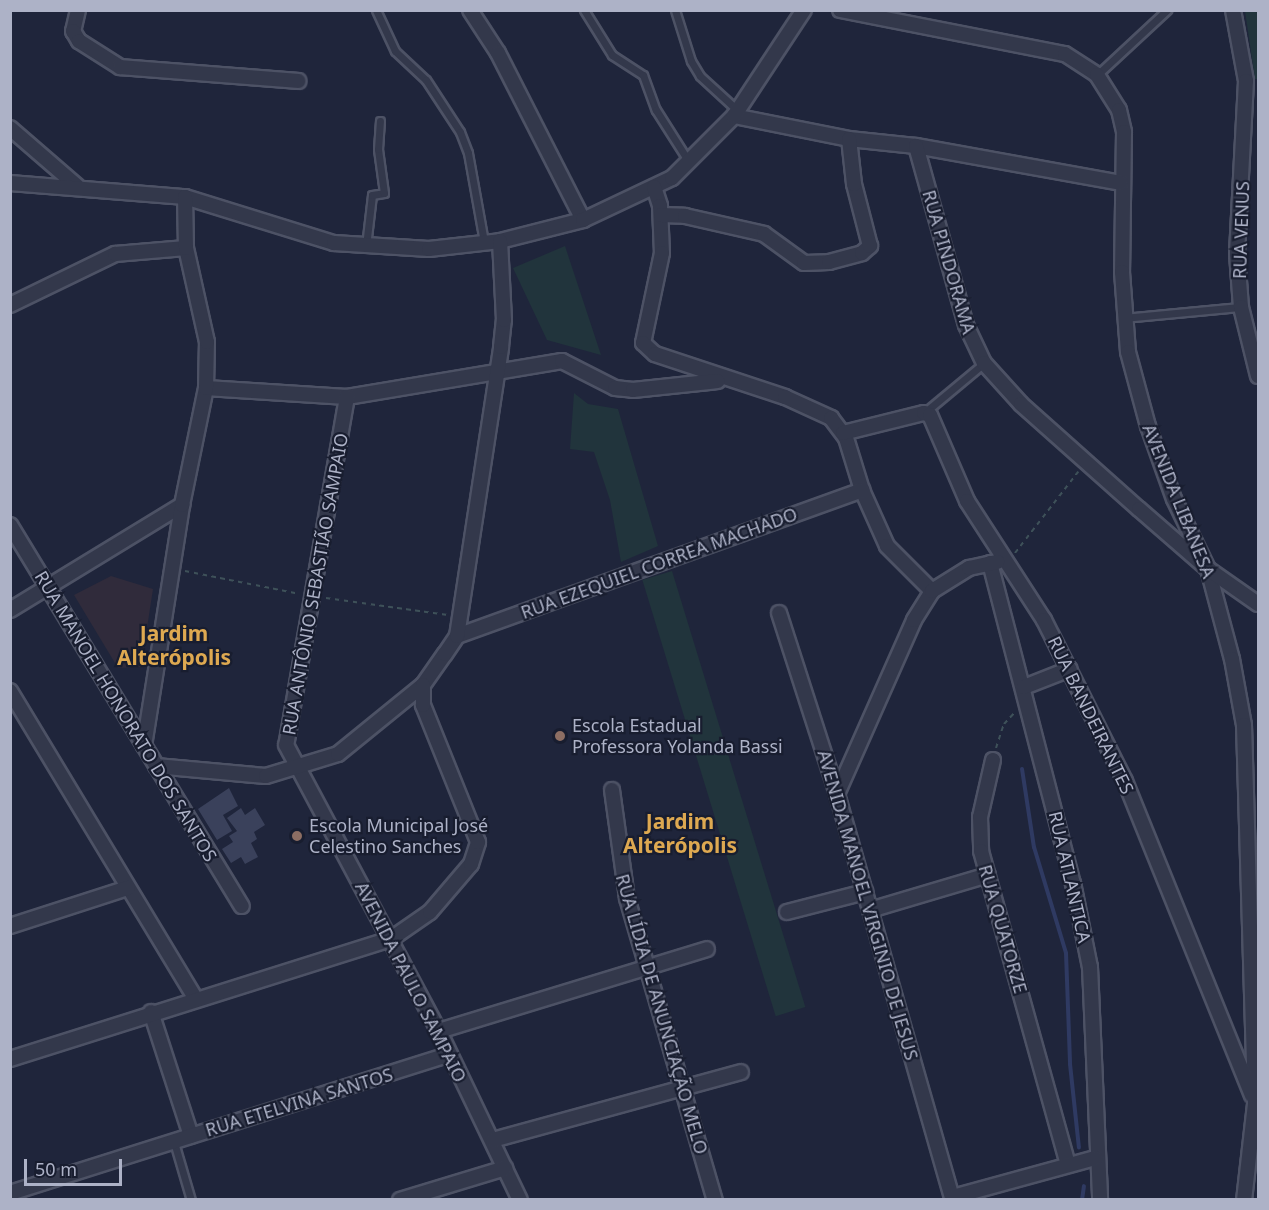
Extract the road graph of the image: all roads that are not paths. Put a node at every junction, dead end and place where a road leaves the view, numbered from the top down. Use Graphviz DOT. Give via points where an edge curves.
graph roads {
  1 [pos="78,10"];
  2 [pos="376,10"];
  3 [pos="470,10"];
  4 [pos="584,10"];
  5 [pos="675,10"];
  6 [pos="804,10"];
  7 [pos="840,10"];
  8 [pos="1167,10"];
  9 [pos="1233,10"];
  10 [pos="1097,75"];
  11 [pos="298,81"];
  12 [pos="735,112"];
  13 [pos="380,121"];
  14 [pos="10,128"];
  15 [pos="849,139"];
  16 [pos="916,146"];
  17 [pos="689,162"];
  18 [pos="10,183"];
  19 [pos="1121,183"];
  20 [pos="77,186"];
  21 [pos="654,187"];
  22 [pos="184,197"];
  23 [pos="661,215"];
  24 [pos="583,220"];
  25 [pos="500,241"];
  26 [pos="484,242"];
  27 [pos="366,246"];
  28 [pos="186,248"];
  29 [pos="10,305"];
  30 [pos="1240,307"];
  31 [pos="1124,318"];
  32 [pos="984,363"];
  33 [pos="496,374"];
  34 [pos="1258,376"];
  35 [pos="729,381"];
  36 [pos="206,387"];
  37 [pos="347,397"];
  38 [pos="924,413"];
  39 [pos="843,433"];
  40 [pos="862,490"];
  41 [pos="182,505"];
  42 [pos="10,525"];
  43 [pos="990,562"];
  44 [pos="1005,562"];
  45 [pos="1208,569"];
  46 [pos="48,586"];
  47 [pos="932,591"];
  48 [pos="1258,604"];
  49 [pos="10,610"];
  50 [pos="779,613"];
  51 [pos="457,636"];
  52 [pos="1070,669"];
  53 [pos="423,685"];
  54 [pos="1024,687"];
  55 [pos="10,691"];
  56 [pos="144,746"];
  57 [pos="993,760"];
  58 [pos="156,766"];
  59 [pos="296,768"];
  60 [pos="612,790"];
  61 [pos="837,794"];
  62 [pos="988,875"];
  63 [pos="128,888"];
  64 [pos="865,892"];
  65 [pos="242,906"];
  66 [pos="870,910"];
  67 [pos="787,912"];
  68 [pos="10,926"];
  69 [pos="391,939"];
  70 [pos="1256,947"];
  71 [pos="706,949"];
  72 [pos="646,970"];
  73 [pos="196,999"];
  74 [pos="151,1012"];
  75 [pos="439,1031"];
  76 [pos="449,1055"];
  77 [pos="10,1059"];
  78 [pos="741,1072"];
  79 [pos="682,1086"];
  80 [pos="1257,1107"];
  81 [pos="191,1136"];
  82 [pos="493,1140"];
  83 [pos="174,1142"];
  84 [pos="1096,1158"];
  85 [pos="1068,1164"];
  86 [pos="505,1168"];
  87 [pos="10,1193"];
  88 [pos="953,1198"];
  89 [pos="191,1200"];
  90 [pos="400,1200"];
  91 [pos="520,1200"];
  92 [pos="715,1200"];
  93 [pos="1100,1200"];
  94 [pos="1244,1200"];
  1 -- 11 [label="street" via="73,31 79,41 120,67"];
  2 -- 26 [label="lane" via="395,51 426,80 460,132 468,153"];
  3 -- 24 [label="street" via="498,53"];
  4 -- 17 [label="lane" via="612,55 643,75 656,110"];
  5 -- 12 [label="lane" via="691,61"];
  6 -- 12 [label="street"];
  7 -- 10 [label="street, AVENIDA LIBANESA" via="1044,48 1074,58"];
  8 -- 10 [label="lane"];
  9 -- 30 [label="street, RUA VENUS" via="1246,81 1236,255"];
  10 -- 19 [label="street, AVENIDA LIBANESA" via="1119,110 1124,132"];
  12 -- 15 [label="street"];
  12 -- 17 [label="street"];
  13 -- 27 [label="lane" via="378,149 384,194 372,195"];
  14 -- 20 [label="street"];
  15 -- 16 [label="street"];
  15 -- 23 [label="street" via="854,184 870,246 862,253 829,262 804,263 764,234 685,216"];
  16 -- 19 [label="street"];
  16 -- 32 [label="street, RUA PINDORAMA" via="966,325"];
  17 -- 21 [label="street" via="672,178"];
  18 -- 20 [label="street"];
  19 -- 31 [label="street, AVENIDA LIBANESA"];
  20 -- 22 [label="street"];
  21 -- 23 [label="street"];
  21 -- 24 [label="street"];
  22 -- 27 [label="street" via="295,234"];
  22 -- 28 [label="street"];
  23 -- 35 [label="street" via="660,276 642,342 655,354"];
  24 -- 25 [label="street"];
  25 -- 26 [label="street"];
  25 -- 33 [label="street" via="504,320"];
  26 -- 27 [label="street" via="429,249"];
  28 -- 29 [label="street" via="115,254"];
  28 -- 36 [label="street" via="202,309"];
  30 -- 31 [label="lane"];
  30 -- 34 [label="street, RUA VENUS"];
  31 -- 45 [label="street, AVENIDA LIBANESA" via="1128,352 1148,426 1174,499"];
  32 -- 38 [label="lane"];
  32 -- 45 [label="street, RUA PINDORAMA" via="1021,404"];
  33 -- 35 [label="street" via="562,361 615,388"];
  33 -- 37 [label="street"];
  33 -- 51 [label="street"];
  35 -- 39 [label="street" via="814,408 831,418"];
  36 -- 37 [label="street"];
  36 -- 41 [label="street"];
  37 -- 59 [label="street, RUA ANTÔNIO SEBASTIÃO SAMPAIO" via="286,745"];
  38 -- 39 [label="street"];
  38 -- 44 [label="street, RUA BANDEIRANTES" via="930,416 967,501"];
  39 -- 40 [label="street"];
  40 -- 47 [label="street" via="887,546"];
  40 -- 51 [label="street, RUA EZEQUIEL CORREA MACHADO"];
  41 -- 46 [label="street"];
  41 -- 56 [label="street"];
  42 -- 46 [label="street, RUA MANOEL HONORATO DOS SANTOS"];
  43 -- 44 [label="street"];
  43 -- 47 [label="street" via="969,568"];
  43 -- 54 [label="street, RUA ATLANTICA"];
  44 -- 52 [label="street, RUA BANDEIRANTES" via="1044,620"];
  45 -- 48 [label="street, RUA PINDORAMA"];
  45 -- 70 [label="street, AVENIDA LIBANESA" via="1244,725"];
  46 -- 49 [label="street"];
  46 -- 56 [label="street, RUA MANOEL HONORATO DOS SANTOS"];
  47 -- 61 [label="street" via="914,620"];
  50 -- 61 [label="street, AVENIDA MANOEL VIRGINIO DE JESUS"];
  51 -- 53 [label="street"];
  52 -- 54 [label="street"];
  52 -- 80 [label="street, RUA BANDEIRANTES" via="1125,781"];
  53 -- 59 [label="street" via="338,754"];
  53 -- 69 [label="street" via="423,705 476,830 477,852 430,912"];
  54 -- 84 [label="street, RUA ATLANTICA" via="1090,968"];
  55 -- 63 [label="street"];
  56 -- 58 [label="street, RUA MANOEL HONORATO DOS SANTOS"];
  57 -- 62 [label="street, RUA QUATORZE" via="980,817 981,851"];
  58 -- 59 [label="street" via="260,776"];
  58 -- 65 [label="street, RUA MANOEL HONORATO DOS SANTOS"];
  59 -- 69 [label="street, AVENIDA PAULO SAMPAIO"];
  60 -- 72 [label="street, RUA LÍDIA DE ANUNCIAÇÃO MELO" via="620,863"];
  61 -- 64 [label="street, AVENIDA MANOEL VIRGINIO DE JESUS"];
  62 -- 66 [label="street"];
  62 -- 85 [label="street, RUA QUATORZE"];
  63 -- 68 [label="street"];
  63 -- 73 [label="street"];
  64 -- 66 [label="street, AVENIDA MANOEL VIRGINIO DE JESUS"];
  64 -- 67 [label="street"];
  66 -- 88 [label="street, AVENIDA MANOEL VIRGINIO DE JESUS"];
  69 -- 73 [label="street"];
  69 -- 75 [label="street, AVENIDA PAULO SAMPAIO"];
  70 -- 80 [label="street, AVENIDA LIBANESA"];
  71 -- 72 [label="street"];
  72 -- 75 [label="street"];
  72 -- 79 [label="street, RUA LÍDIA DE ANUNCIAÇÃO MELO"];
  73 -- 74 [label="street"];
  74 -- 77 [label="street"];
  74 -- 81 [label="street"];
  75 -- 76 [label="street, AVENIDA PAULO SAMPAIO"];
  76 -- 81 [label="street, RUA ETELVINA SANTOS"];
  76 -- 82 [label="street, AVENIDA PAULO SAMPAIO"];
  78 -- 79 [label="street"];
  79 -- 82 [label="street"];
  79 -- 92 [label="street, RUA LÍDIA DE ANUNCIAÇÃO MELO"];
  80 -- 94 [label="street, AVENIDA LIBANESA"];
  81 -- 83 [label="street, RUA ETELVINA SANTOS"];
  82 -- 86 [label="street, AVENIDA PAULO SAMPAIO"];
  83 -- 87 [label="street, RUA ETELVINA SANTOS"];
  83 -- 89 [label="lane"];
  84 -- 85 [label="street"];
  84 -- 93 [label="street, RUA ATLANTICA"];
  85 -- 88 [label="street"];
  86 -- 90 [label="street"];
  86 -- 91 [label="street, AVENIDA PAULO SAMPAIO"];
}
